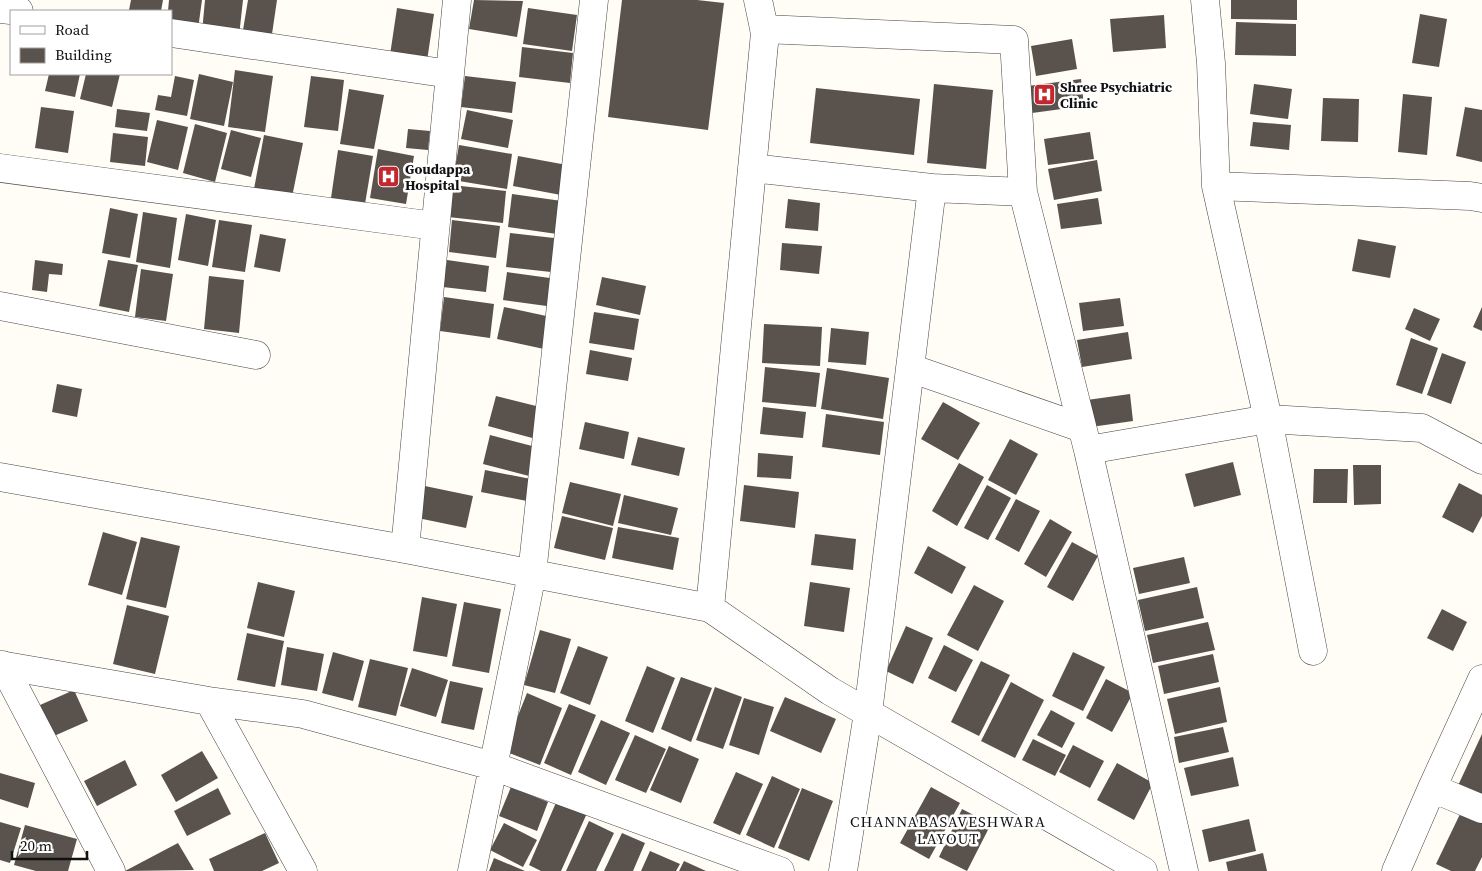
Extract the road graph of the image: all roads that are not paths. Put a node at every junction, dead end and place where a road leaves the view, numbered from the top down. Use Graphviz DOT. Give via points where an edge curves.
graph roads {
  1 [pos="457,0"];
  2 [pos="594,0"];
  3 [pos="758,0"];
  4 [pos="1205,0"];
  5 [pos="0,8"];
  6 [pos="13,10"];
  7 [pos="764,29"];
  8 [pos="172,33"];
  9 [pos="450,74"];
  10 [pos="0,168"];
  11 [pos="752,168"];
  12 [pos="1216,186"];
  13 [pos="932,188"];
  14 [pos="1024,192"];
  15 [pos="1482,198"];
  16 [pos="435,226"];
  17 [pos="0,306"];
  18 [pos="256,355"];
  19 [pos="910,368"];
  20 [pos="1268,419"];
  21 [pos="1085,439"];
  22 [pos="1482,460"];
  23 [pos="0,477"];
  24 [pos="405,549"];
  25 [pos="532,574"];
  26 [pos="710,608"];
  27 [pos="1312,651"];
  28 [pos="1,665"];
  29 [pos="1482,679"];
  30 [pos="209,701"];
  31 [pos="868,713"];
  32 [pos="493,766"];
  33 [pos="1432,788"];
  34 [pos="1482,809"];
  35 [pos="111,871"];
  36 [pos="303,871"];
  37 [pos="472,871"];
  38 [pos="780,871"];
  39 [pos="843,871"];
  40 [pos="1143,871"];
  41 [pos="1184,871"];
  42 [pos="1396,871"];
  1 -- 9 [label="street"];
  2 -- 25 [label="street"];
  3 -- 7 [label="street"];
  4 -- 12 [label="street"];
  5 -- 6 [label="street"];
  7 -- 11 [label="street"];
  7 -- 14 [label="street" via="1014,40"];
  8 -- 9 [label="street"];
  9 -- 16 [label="street"];
  10 -- 16 [label="street"];
  11 -- 13 [label="street"];
  11 -- 26 [label="street"];
  12 -- 15 [label="street"];
  12 -- 20 [label="street"];
  13 -- 14 [label="street"];
  13 -- 19 [label="street"];
  14 -- 21 [label="street"];
  16 -- 24 [label="street"];
  17 -- 18 [label="street"];
  19 -- 21 [label="street"];
  19 -- 31 [label="street"];
  20 -- 21 [label="street"];
  20 -- 22 [label="street" via="1422,428"];
  20 -- 27 [label="street"];
  21 -- 41 [label="street"];
  23 -- 24 [label="street"];
  24 -- 25 [label="street"];
  25 -- 26 [label="street"];
  25 -- 32 [label="street"];
  26 -- 31 [label="street" via="830,691"];
  28 -- 30 [label="street"];
  28 -- 35 [label="street"];
  29 -- 33 [label="street"];
  30 -- 32 [label="street" via="303,714"];
  30 -- 36 [label="street"];
  31 -- 39 [label="street"];
  31 -- 40 [label="street"];
  32 -- 37 [label="street"];
  32 -- 38 [label="street"];
  33 -- 34 [label="street"];
  33 -- 42 [label="street"];
}
